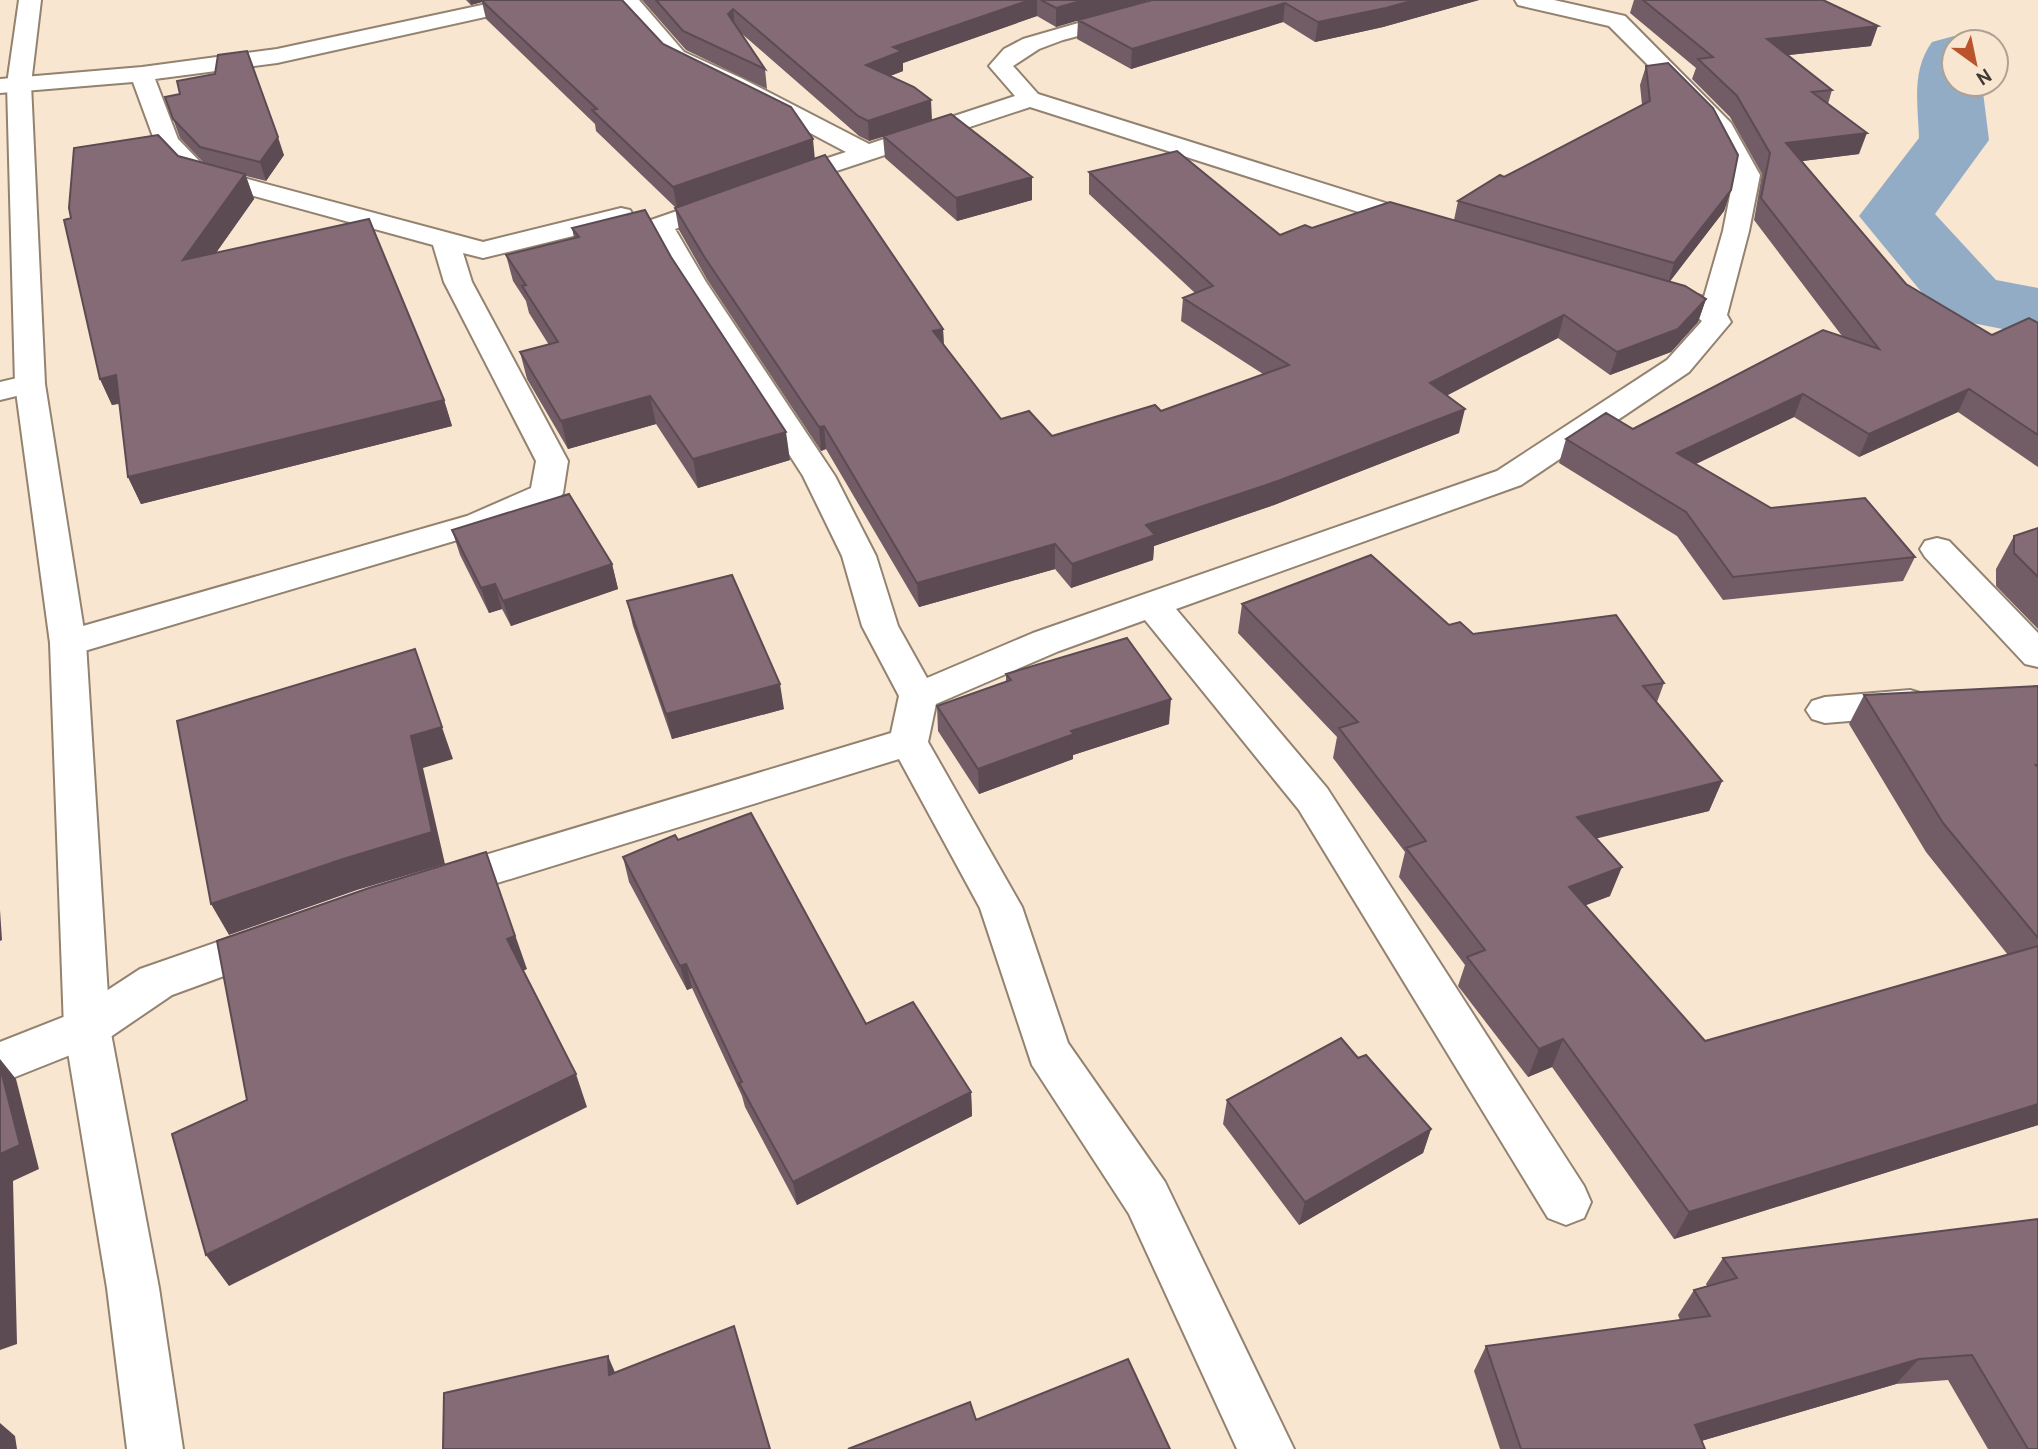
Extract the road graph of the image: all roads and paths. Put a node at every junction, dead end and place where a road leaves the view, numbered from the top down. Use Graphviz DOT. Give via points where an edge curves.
graph roads {
  1 [pos="30,0"];
  2 [pos="535,0"];
  3 [pos="628,0"];
  4 [pos="1177,0"];
  5 [pos="1526,0"];
  6 [pos="1623,5"];
  7 [pos="1582,13"];
  8 [pos="142,74"];
  9 [pos="9,85"];
  10 [pos="1030,99"];
  11 [pos="867,153"];
  12 [pos="660,226"];
  13 [pos="1449,231"];
  14 [pos="445,240"];
  15 [pos="1622,281"];
  16 [pos="1713,314"];
  17 [pos="15,387"];
  18 [pos="1937,549"];
  19 [pos="1153,606"];
  20 [pos="68,643"];
  21 [pos="2038,655"];
  22 [pos="919,696"];
  23 [pos="1945,701"];
  24 [pos="1825,710"];
  25 [pos="909,742"];
  26 [pos="412,893"];
  27 [pos="309,927"];
  28 [pos="87,1028"];
  29 [pos="0,1063"];
  30 [pos="1566,1202"];
  31 [pos="155,1449"];
  32 [pos="1266,1449"];
  1 -- 9 [label="street"];
  2 -- 8 [label="street" via="278,56"];
  3 -- 11 [label="street" via="676,57"];
  4 -- 10 [label="street" via="1082,27 1004,58 1000,66"];
  5 -- 7 [label="street"];
  6 -- 7 [label="street"];
  7 -- 16 [label="street" via="1617,21 1719,123 1746,175"];
  8 -- 9 [label="street"];
  8 -- 14 [label="street" via="167,142 197,173"];
  9 -- 17 [label="street"];
  10 -- 11 [label="street"];
  10 -- 13 [label="street"];
  11 -- 12 [label="street"];
  12 -- 14 [label="street" via="624,215 484,250"];
  12 -- 22 [label="street" via="819,476 859,556 880,626"];
  14 -- 20 [label="street" via="458,282 552,461 547,493 479,523"];
  15 -- 16 [label="street" via="1689,301"];
  16 -- 19 [label="street" via="1717,322 1678,366 1509,478"];
  17 -- 20 [label="street"];
  18 -- 21 [label="street"];
  19 -- 22 [label="street" via="1046,642"];
  19 -- 30 [label="street" via="1313,799"];
  20 -- 28 [label="street"];
  22 -- 25 [label="street"];
  23 -- 24 [label="street"];
  25 -- 26 [label="street"];
  25 -- 32 [label="street" via="1001,907 1048,1051 1147,1198"];
  27 -- 28 [label="street" via="156,982"];
  28 -- 29 [label="street"];
  28 -- 31 [label="street" via="133,1288"];
}
